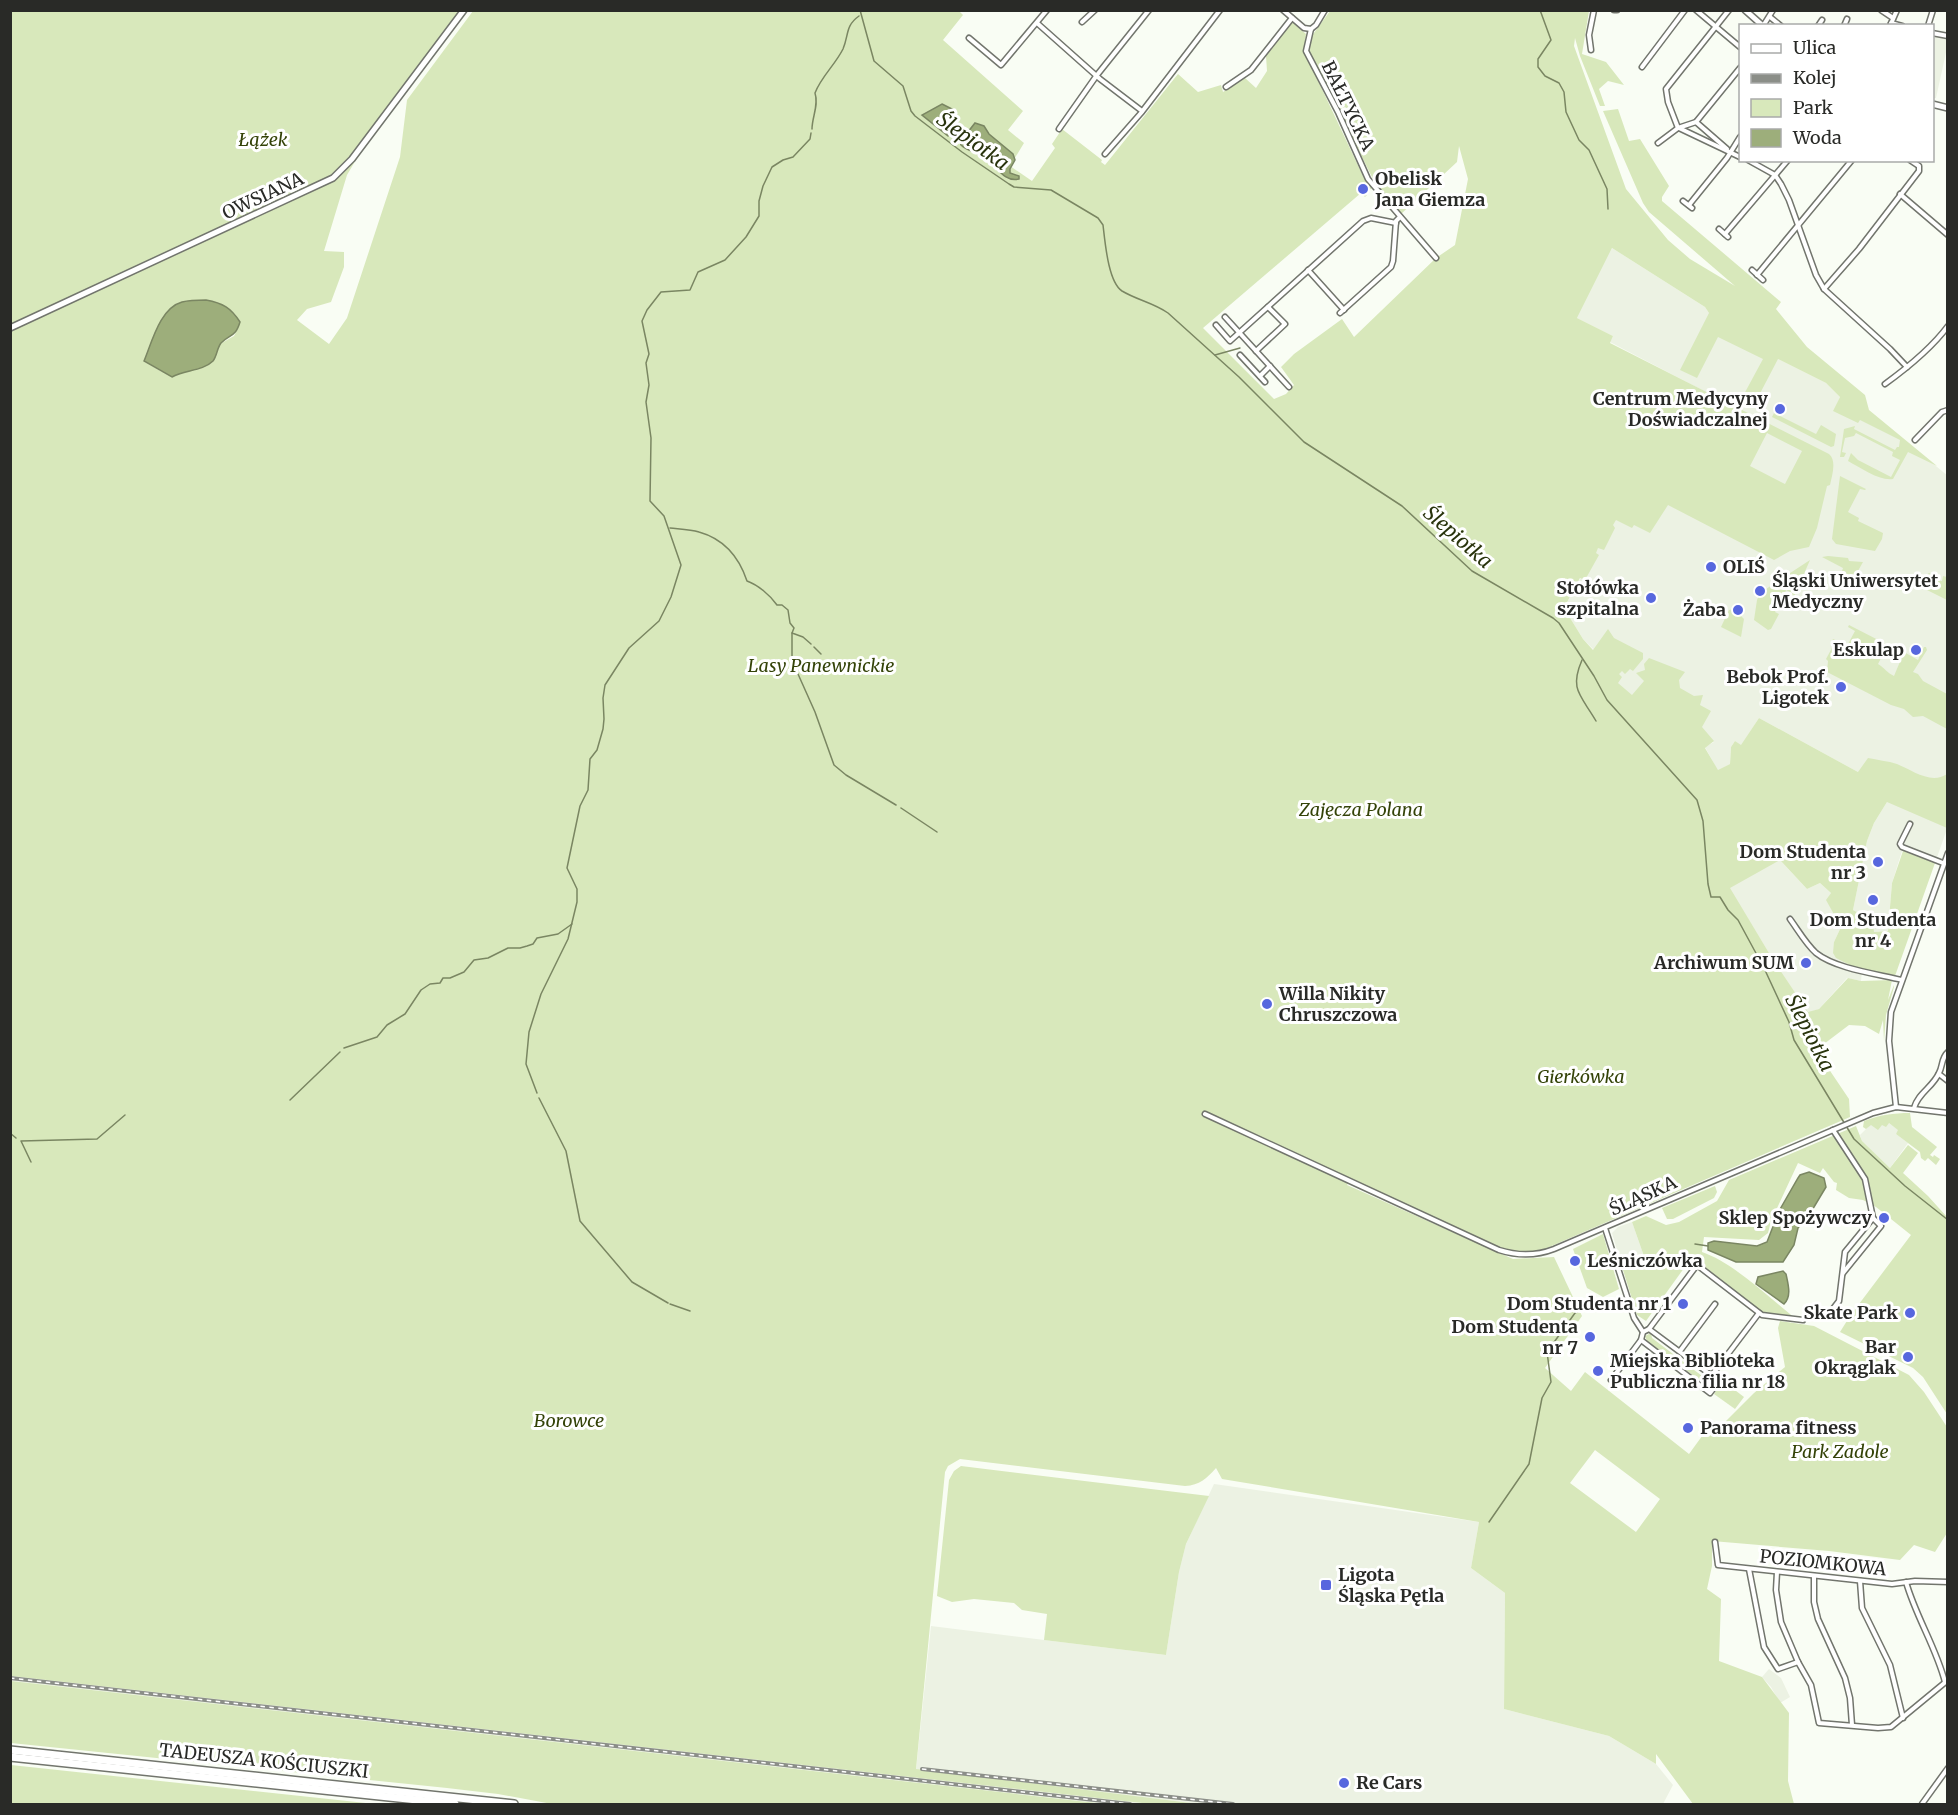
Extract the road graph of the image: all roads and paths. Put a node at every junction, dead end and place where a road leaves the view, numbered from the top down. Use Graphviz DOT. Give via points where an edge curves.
graph roads {
  1 [pos="464,10"];
  2 [pos="1047,10"];
  3 [pos="1095,10"];
  4 [pos="1149,10"];
  5 [pos="1220,10"];
  6 [pos="1283,10"];
  7 [pos="1326,10"];
  8 [pos="1594,10"];
  9 [pos="1685,10"];
  10 [pos="1696,10"];
  11 [pos="1729,10"];
  12 [pos="1744,10"];
  13 [pos="1773,10"];
  14 [pos="1881,10"];
  15 [pos="1897,10"];
  16 [pos="1770,17"];
  17 [pos="1292,18"];
  18 [pos="1894,18"];
  19 [pos="1847,19"];
  20 [pos="1822,20"];
  21 [pos="1082,22"];
  22 [pos="1036,23"];
  23 [pos="1761,24"];
  24 [pos="1765,24"];
  25 [pos="1779,24"];
  26 [pos="1819,24"];
  27 [pos="1845,24"];
  28 [pos="1891,24"];
  29 [pos="1716,26"];
  30 [pos="1311,29"];
  31 [pos="969,38"];
  32 [pos="1739,46"];
  33 [pos="1591,50"];
  34 [pos="1642,67"];
  35 [pos="1739,69"];
  36 [pos="1097,75"];
  37 [pos="1226,87"];
  38 [pos="1142,111"];
  39 [pos="1696,123"];
  40 [pos="1678,128"];
  41 [pos="1059,129"];
  42 [pos="1739,138"];
  43 [pos="1658,143"];
  44 [pos="1729,151"];
  45 [pos="1105,154"];
  46 [pos="1739,156"];
  47 [pos="1751,162"];
  48 [pos="1786,162"];
  49 [pos="1850,162"];
  50 [pos="1913,162"];
  51 [pos="1774,175"];
  52 [pos="1900,194"];
  53 [pos="1683,201"];
  54 [pos="1400,217"];
  55 [pos="1396,224"];
  56 [pos="1799,225"];
  57 [pos="1719,229"];
  58 [pos="1947,235"];
  59 [pos="1436,258"];
  60 [pos="1308,270"];
  61 [pos="1752,270"];
  62 [pos="1757,275"];
  63 [pos="1763,280"];
  64 [pos="1824,289"];
  65 [pos="1268,307"];
  66 [pos="1225,317"];
  67 [pos="1216,326"];
  68 [pos="1947,326"];
  69 [pos="10,328"];
  70 [pos="1239,333"];
  71 [pos="1256,351"];
  72 [pos="1240,355"];
  73 [pos="1270,366"];
  74 [pos="1907,367"];
  75 [pos="1260,376"];
  76 [pos="1265,382"];
  77 [pos="1885,384"];
  78 [pos="1289,387"];
  79 [pos="1947,410"];
  80 [pos="1915,440"];
  81 [pos="1910,824"];
  82 [pos="1947,853"];
  83 [pos="1943,863"];
  84 [pos="1790,919"];
  85 [pos="1902,980"];
  86 [pos="1947,1052"];
  87 [pos="1939,1074"];
  88 [pos="1947,1081"];
  89 [pos="1896,1107"];
  90 [pos="1914,1108"];
  91 [pos="1947,1113"];
  92 [pos="1205,1114"];
  93 [pos="1833,1130"];
  94 [pos="1874,1218"];
  95 [pos="1605,1228"];
  96 [pos="1843,1273"];
  97 [pos="1715,1304"];
  98 [pos="1761,1314"];
  99 [pos="1829,1314"];
  100 [pos="1803,1320"];
  101 [pos="1649,1329"];
  102 [pos="1643,1332"];
  103 [pos="1641,1340"];
  104 [pos="1680,1351"];
  105 [pos="1712,1375"];
  106 [pos="1611,1380"];
  107 [pos="1715,1542"];
  108 [pos="1749,1569"];
  109 [pos="1777,1572"];
  110 [pos="1814,1576"];
  111 [pos="1860,1581"];
  112 [pos="1906,1582"];
  113 [pos="1947,1582"];
  114 [pos="1798,1662"];
  115 [pos="1946,1681"];
  116 [pos="1903,1718"];
  117 [pos="1852,1725"];
  118 [pos="10,1750"];
  119 [pos="10,1758"];
  120 [pos="1947,1768"];
  121 [pos="455,1804"];
  122 [pos="514,1804"];
  123 [pos="1922,1804"];
  1 -- 69 [label="street, OWSIANA" via="352,159 333,178"];
  2 -- 22 [label="street"];
  3 -- 21 [label="street"];
  4 -- 36 [label="street"];
  5 -- 38 [label="street"];
  6 -- 17 [label="street"];
  7 -- 30 [label="street"];
  8 -- 33 [label="street" via="1589,35"];
  9 -- 34 [label="street"];
  10 -- 29 [label="street"];
  11 -- 29 [label="street"];
  12 -- 23 [label="street"];
  13 -- 16 [label="street"];
  14 -- 18 [label="street"];
  15 -- 18 [label="street"];
  16 -- 24 [label="street"];
  16 -- 25 [label="street"];
  17 -- 30 [label="street"];
  17 -- 37 [label="street" via="1251,70"];
  18 -- 28 [label="street"];
  19 -- 27 [label="street"];
  20 -- 26 [label="street"];
  22 -- 31 [label="street" via="1001,65"];
  22 -- 36 [label="street"];
  29 -- 32 [label="street"];
  29 -- 40 [label="street" via="1666,89"];
  30 -- 54 [label="street, BAŁTYCKA" via="1306,51 1371,183"];
  35 -- 39 [label="street"];
  36 -- 38 [label="street"];
  36 -- 41 [label="street"];
  38 -- 45 [label="street"];
  39 -- 40 [label="street"];
  39 -- 44 [label="street"];
  40 -- 43 [label="street"];
  40 -- 44 [label="street"];
  42 -- 44 [label="street"];
  44 -- 46 [label="street"];
  44 -- 53 [label="street" via="1690,206"];
  47 -- 51 [label="street"];
  48 -- 51 [label="street"];
  49 -- 56 [label="street"];
  50 -- 52 [label="street" via="1919,171"];
  51 -- 56 [label="street"];
  51 -- 57 [label="street" via="1727,236"];
  52 -- 58 [label="street"];
  52 -- 64 [label="street"];
  54 -- 55 [label="street"];
  54 -- 59 [label="street, BAŁTYCKA"];
  55 -- 60 [label="street" via="1363,220"];
  55 -- 60 [label="street" via="1394,261 1342,311"];
  56 -- 62 [label="street"];
  56 -- 64 [label="street"];
  60 -- 65 [label="street"];
  61 -- 62 [label="street"];
  62 -- 63 [label="street"];
  64 -- 74 [label="street"];
  65 -- 70 [label="street"];
  65 -- 71 [label="street" via="1285,324"];
  66 -- 70 [label="street"];
  67 -- 70 [label="street" via="1230,341"];
  68 -- 74 [label="street"];
  70 -- 71 [label="street"];
  71 -- 73 [label="street"];
  72 -- 75 [label="street"];
  73 -- 75 [label="street"];
  73 -- 78 [label="street"];
  74 -- 77 [label="street"];
  75 -- 76 [label="street"];
  79 -- 80 [label="street"];
  81 -- 83 [label="street" via="1902,847"];
  82 -- 83 [label="street"];
  83 -- 85 [label="street"];
  84 -- 85 [label="street" via="1822,957 1863,972"];
  85 -- 89 [label="street" via="1889,1032"];
  86 -- 87 [label="street"];
  87 -- 88 [label="street"];
  87 -- 90 [label="street"];
  89 -- 90 [label="street, ŚLĄSKA"];
  89 -- 93 [label="street, ŚLĄSKA"];
  90 -- 91 [label="street, ŚLĄSKA"];
  92 -- 95 [label="street, ŚLĄSKA" via="1499,1250 1544,1253"];
  93 -- 94 [label="street" via="1865,1179"];
  93 -- 95 [label="street, ŚLĄSKA"];
  94 -- 96 [label="street" via="1845,1252"];
  94 -- 96 [label="street" via="1881,1226"];
  95 -- 102 [label="street" via="1634,1318"];
  96 -- 99 [label="street" via="1839,1301"];
  97 -- 104 [label="street"];
  98 -- 100 [label="street"];
  98 -- 101 [label="street" via="1697,1265"];
  98 -- 105 [label="street"];
  101 -- 102 [label="street"];
  101 -- 104 [label="street"];
  102 -- 103 [label="street"];
  103 -- 105 [label="street" via="1710,1393 1719,1381"];
  103 -- 106 [label="street"];
  104 -- 105 [label="street"];
  107 -- 108 [label="street, POZIOMKOWA" via="1718,1565"];
  108 -- 109 [label="street, POZIOMKOWA"];
  108 -- 114 [label="street" via="1764,1647 1778,1669"];
  109 -- 110 [label="street, POZIOMKOWA"];
  109 -- 114 [label="street" via="1779,1615"];
  110 -- 111 [label="street, POZIOMKOWA"];
  110 -- 117 [label="street" via="1818,1619 1845,1678"];
  111 -- 112 [label="street, POZIOMKOWA"];
  111 -- 116 [label="street" via="1862,1608 1890,1665"];
  112 -- 113 [label="street, POZIOMKOWA"];
  112 -- 115 [label="street"];
  114 -- 117 [label="street" via="1810,1685 1819,1723"];
  115 -- 116 [label="street"];
  116 -- 117 [label="street" via="1891,1727"];
  118 -- 122 [label="main road, TADEUSZA KOŚCIUSZKI"];
  119 -- 121 [label="main road, TADEUSZA KOŚCIUSZKI"];
  120 -- 123 [label="street"];
}
